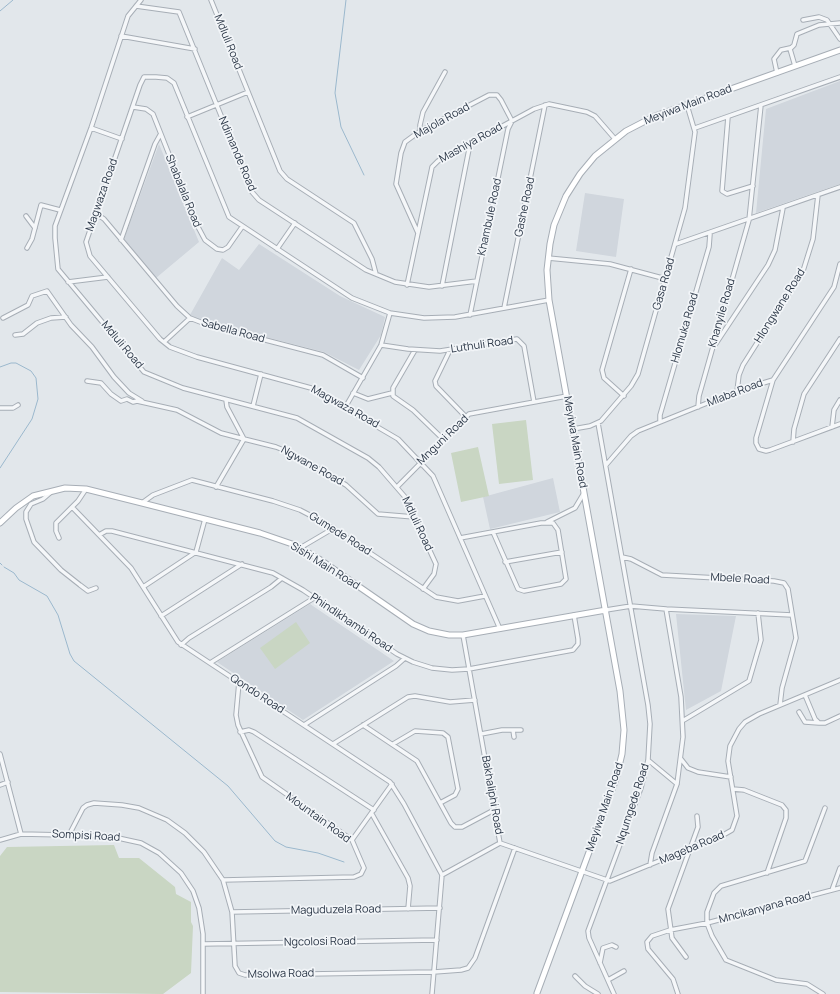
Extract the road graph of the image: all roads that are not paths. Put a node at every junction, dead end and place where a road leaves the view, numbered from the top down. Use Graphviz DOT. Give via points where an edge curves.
graph roads {
  1 [pos="141,0"];
  2 [pos="212,0"];
  3 [pos="136,6"];
  4 [pos="803,20"];
  5 [pos="840,23"];
  6 [pos="831,25"];
  7 [pos="121,36"];
  8 [pos="840,39"];
  9 [pos="790,48"];
  10 [pos="195,49"];
  11 [pos="840,50"];
  12 [pos="795,66"];
  13 [pos="445,72"];
  14 [pos="777,73"];
  15 [pos="840,77"];
  16 [pos="248,92"];
  17 [pos="217,104"];
  18 [pos="545,105"];
  19 [pos="687,105"];
  20 [pos="761,105"];
  21 [pos="133,107"];
  22 [pos="187,117"];
  23 [pos="728,117"];
  24 [pos="512,121"];
  25 [pos="91,128"];
  26 [pos="695,128"];
  27 [pos="420,131"];
  28 [pos="160,135"];
  29 [pos="122,139"];
  30 [pos="615,139"];
  31 [pos="470,144"];
  32 [pos="752,186"];
  33 [pos="840,188"];
  34 [pos="818,195"];
  35 [pos="783,208"];
  36 [pos="60,210"];
  37 [pos="95,213"];
  38 [pos="26,216"];
  39 [pos="748,220"];
  40 [pos="295,223"];
  41 [pos="242,227"];
  42 [pos="34,228"];
  43 [pos="418,233"];
  44 [pos="710,234"];
  45 [pos="121,240"];
  46 [pos="676,244"];
  47 [pos="27,248"];
  48 [pos="277,249"];
  49 [pos="548,258"];
  50 [pos="840,264"];
  51 [pos="631,269"];
  52 [pos="376,274"];
  53 [pos="108,277"];
  54 [pos="666,279"];
  55 [pos="477,281"];
  56 [pos="68,282"];
  57 [pos="407,285"];
  58 [pos="442,286"];
  59 [pos="834,287"];
  60 [pos="840,287"];
  61 [pos="549,300"];
  62 [pos="504,308"];
  63 [pos="390,313"];
  64 [pos="470,315"];
  65 [pos="66,317"];
  66 [pos="3,318"];
  67 [pos="190,318"];
  68 [pos="719,324"];
  69 [pos="727,327"];
  70 [pos="14,335"];
  71 [pos="840,340"];
  72 [pos="164,342"];
  73 [pos="381,345"];
  74 [pos="713,347"];
  75 [pos="415,350"];
  76 [pos="450,350"];
  77 [pos="261,374"];
  78 [pos="363,378"];
  79 [pos="773,380"];
  80 [pos="87,381"];
  81 [pos="737,391"];
  82 [pos="353,393"];
  83 [pos="392,393"];
  84 [pos="567,396"];
  85 [pos="624,396"];
  86 [pos="226,400"];
  87 [pos="840,400"];
  88 [pos="534,402"];
  89 [pos="147,403"];
  90 [pos="18,405"];
  91 [pos="253,406"];
  92 [pos="346,406"];
  93 [pos="698,407"];
  94 [pos="0,408"];
  95 [pos="465,416"];
  96 [pos="660,422"];
  97 [pos="598,423"];
  98 [pos="840,424"];
  99 [pos="832,427"];
  100 [pos="573,429"];
  101 [pos="244,439"];
  102 [pos="442,439"];
  103 [pos="793,442"];
  104 [pos="420,461"];
  105 [pos="606,465"];
  106 [pos="398,486"];
  107 [pos="216,487"];
  108 [pos="86,489"];
  109 [pos="54,490"];
  110 [pos="584,493"];
  111 [pos="142,503"];
  112 [pos="72,507"];
  113 [pos="414,517"];
  114 [pos="205,519"];
  115 [pos="0,523"];
  116 [pos="546,523"];
  117 [pos="334,528"];
  118 [pos="493,532"];
  119 [pos="99,535"];
  120 [pos="60,538"];
  121 [pos="460,538"];
  122 [pos="300,548"];
  123 [pos="196,552"];
  124 [pos="562,552"];
  125 [pos="622,557"];
  126 [pos="505,562"];
  127 [pos="242,564"];
  128 [pos="282,578"];
  129 [pos="144,587"];
  130 [pos="96,588"];
  131 [pos="423,590"];
  132 [pos="485,596"];
  133 [pos="314,598"];
  134 [pos="631,606"];
  135 [pos="666,609"];
  136 [pos="606,610"];
  137 [pos="758,614"];
  138 [pos="574,615"];
  139 [pos="792,615"];
  140 [pos="161,616"];
  141 [pos="500,629"];
  142 [pos="463,635"];
  143 [pos="181,645"];
  144 [pos="405,658"];
  145 [pos="210,663"];
  146 [pos="469,669"];
  147 [pos="840,680"];
  148 [pos="239,682"];
  149 [pos="805,695"];
  150 [pos="475,700"];
  151 [pos="780,705"];
  152 [pos="800,712"];
  153 [pos="840,716"];
  154 [pos="684,720"];
  155 [pos="819,723"];
  156 [pos="304,725"];
  157 [pos="363,725"];
  158 [pos="513,730"];
  159 [pos="521,730"];
  160 [pos="240,732"];
  161 [pos="480,734"];
  162 [pos="514,737"];
  163 [pos="333,744"];
  164 [pos="393,744"];
  165 [pos="0,754"];
  166 [pos="681,759"];
  167 [pos="648,760"];
  168 [pos="731,777"];
  169 [pos="8,782"];
  170 [pos="392,784"];
  171 [pos="677,784"];
  172 [pos="0,785"];
  173 [pos="733,789"];
  174 [pos="440,803"];
  175 [pos="825,808"];
  176 [pos="494,810"];
  177 [pos="373,812"];
  178 [pos="697,816"];
  179 [pos="21,834"];
  180 [pos="69,835"];
  181 [pos="0,840"];
  182 [pos="352,840"];
  183 [pos="500,843"];
  184 [pos="515,848"];
  185 [pos="691,848"];
  186 [pos="650,865"];
  187 [pos="840,868"];
  188 [pos="582,873"];
  189 [pos="767,873"];
  190 [pos="442,875"];
  191 [pos="222,880"];
  192 [pos="606,881"];
  193 [pos="840,888"];
  194 [pos="832,890"];
  195 [pos="440,908"];
  196 [pos="408,909"];
  197 [pos="232,912"];
  198 [pos="707,923"];
  199 [pos="670,930"];
  200 [pos="437,940"];
  201 [pos="235,943"];
  202 [pos="203,944"];
  203 [pos="616,947"];
  204 [pos="686,957"];
  205 [pos="600,962"];
  206 [pos="434,972"];
  207 [pos="624,972"];
  208 [pos="575,976"];
  209 [pos="608,980"];
  210 [pos="203,994"];
  211 [pos="432,994"];
  212 [pos="536,994"];
  213 [pos="598,994"];
  214 [pos="614,994"];
  215 [pos="678,994"];
  216 [pos="823,994"];
  1 -- 3 [label="street, Mdluli Road"];
  2 -- 16 [label="street, Mdluli Road"];
  3 -- 7 [label="street, Mdluli Road" via="128,16"];
  3 -- 10 [label="street, Ndimande Road" via="179,12"];
  4 -- 6 [label="street" via="821,18 829,21"];
  5 -- 6 [label="street"];
  6 -- 8 [label="street"];
  6 -- 9 [label="street" via="819,25 799,32"];
  7 -- 10 [label="street"];
  7 -- 25 [label="street, Mdluli Road"];
  9 -- 12 [label="street"];
  9 -- 14 [label="street" via="781,50 775,58"];
  10 -- 17 [label="street, Ndimande Road"];
  11 -- 12 [label="street, Meyiwa Main Road"];
  12 -- 14 [label="street, Meyiwa Main Road"];
  13 -- 27 [label="street" via="423,112"];
  14 -- 19 [label="street, Meyiwa Main Road"];
  15 -- 20 [label="street"];
  16 -- 17 [label="street"];
  16 -- 52 [label="street, Mdluli Road" via="283,174 354,223 372,259"];
  17 -- 22 [label="street"];
  17 -- 40 [label="street, Ndimande Road" via="254,195"];
  18 -- 24 [label="street, Mashiya Road"];
  18 -- 30 [label="street" via="553,104 588,112 595,116"];
  18 -- 62 [label="street, Gashe Road"];
  19 -- 26 [label="street, Gasa Road"];
  19 -- 30 [label="street, Meyiwa Main Road" via="642,122"];
  20 -- 23 [label="street"];
  20 -- 32 [label="street, Khanyile Road"];
  21 -- 22 [label="street, Magwaza Road" via="144,77 167,78 174,83"];
  21 -- 28 [label="street, Shabalala Road" via="151,112"];
  21 -- 29 [label="street, Magwaza Road"];
  22 -- 41 [label="street, Magwaza Road" via="226,213"];
  23 -- 26 [label="street"];
  23 -- 32 [label="street" via="722,191 727,194"];
  24 -- 27 [label="street, Majola Road" via="501,100 493,94"];
  24 -- 31 [label="street, Mashiya Road"];
  24 -- 55 [label="street, Khambule Road" via="508,129"];
  25 -- 29 [label="street"];
  25 -- 36 [label="street, Mdluli Road"];
  26 -- 46 [label="street, Gasa Road" via="686,201"];
  27 -- 43 [label="street, Majola Road" via="403,146 395,180"];
  28 -- 41 [label="street, Shabalala Road" via="196,225 205,240 224,250"];
  28 -- 45 [label="street"];
  29 -- 37 [label="street, Magwaza Road"];
  30 -- 49 [label="street, Meyiwa Main Road" via="588,164 566,196 554,225"];
  31 -- 43 [label="street, Mashiya Road" via="438,161 432,167"];
  31 -- 58 [label="street"];
  32 -- 39 [label="street, Khanyile Road"];
  33 -- 34 [label="street"];
  34 -- 35 [label="street"];
  34 -- 81 [label="street, Hlongwane Road" via="813,238 803,271 746,360 739,375"];
  35 -- 39 [label="street"];
  35 -- 69 [label="street" via="782,224 772,257"];
  36 -- 42 [label="street" via="41,205"];
  36 -- 56 [label="street, Mdluli Road" via="54,229 56,261 58,269"];
  37 -- 45 [label="street, Sabella Road" via="101,216"];
  37 -- 53 [label="street, Magwaza Road" via="86,247 90,256"];
  38 -- 42 [label="street"];
  39 -- 44 [label="street"];
  39 -- 68 [label="street, Khanyile Road"];
  40 -- 48 [label="street"];
  40 -- 52 [label="street, Ndimande Road"];
  41 -- 48 [label="street, Magwaza Road"];
  42 -- 47 [label="street"];
  43 -- 57 [label="street, Mashiya Road"];
  44 -- 46 [label="street"];
  44 -- 96 [label="street, Hlomuka Road" via="709,246"];
  45 -- 67 [label="street, Sabella Road"];
  46 -- 54 [label="street, Gasa Road"];
  48 -- 63 [label="street, Magwaza Road" via="352,298"];
  49 -- 51 [label="street" via="603,262"];
  49 -- 61 [label="street, Meyiwa Main Road"];
  50 -- 59 [label="street, Mlaba Road"];
  51 -- 54 [label="street"];
  51 -- 85 [label="street" via="602,370 604,378"];
  52 -- 57 [label="street, Ndimande Road"];
  53 -- 56 [label="street"];
  53 -- 72 [label="street, Magwaza Road"];
  54 -- 85 [label="street, Gasa Road" via="638,374"];
  55 -- 58 [label="street, Ndimande Road"];
  55 -- 64 [label="street, Khambule Road"];
  56 -- 86 [label="street, Mdluli Road" via="144,372 183,388"];
  57 -- 58 [label="street, Ndimande Road"];
  59 -- 60 [label="street"];
  59 -- 79 [label="street, Mlaba Road"];
  61 -- 62 [label="street, Magwaza Road"];
  61 -- 84 [label="street, Meyiwa Main Road"];
  62 -- 64 [label="street, Magwaza Road"];
  63 -- 64 [label="street, Magwaza Road" via="424,318"];
  63 -- 73 [label="street"];
  65 -- 66 [label="street" via="45,290 32,296 28,305"];
  65 -- 70 [label="street" via="51,318 37,323 23,334"];
  65 -- 89 [label="street" via="124,388"];
  67 -- 72 [label="street"];
  67 -- 78 [label="street, Sabella Road" via="208,325 323,354"];
  68 -- 69 [label="street"];
  68 -- 74 [label="street, Khanyile Road"];
  69 -- 74 [label="street"];
  71 -- 103 [label="street" via="804,394"];
  72 -- 77 [label="street, Magwaza Road" via="170,348 188,355"];
  73 -- 75 [label="street, Luthuli Road"];
  73 -- 78 [label="street"];
  74 -- 93 [label="street, Khanyile Road"];
  75 -- 76 [label="street, Luthuli Road"];
  75 -- 83 [label="street"];
  76 -- 88 [label="street, Luthuli Road" via="513,339 520,341 524,346"];
  76 -- 95 [label="street" via="435,381 436,386"];
  77 -- 91 [label="street"];
  77 -- 92 [label="street, Magwaza Road" via="311,388"];
  78 -- 82 [label="street"];
  79 -- 81 [label="street, Mlaba Road"];
  79 -- 103 [label="street" via="756,443 759,449 766,451"];
  80 -- 89 [label="street" via="101,383 119,400"];
  81 -- 93 [label="street, Mlaba Road"];
  82 -- 83 [label="street" via="369,399"];
  82 -- 92 [label="street"];
  83 -- 102 [label="street"];
  84 -- 88 [label="street, Mnguni Road"];
  84 -- 100 [label="street, Meyiwa Main Road"];
  85 -- 97 [label="street, Gasa Road"];
  86 -- 91 [label="street, Mdluli Road"];
  86 -- 101 [label="street" via="227,407"];
  87 -- 99 [label="street" via="834,410"];
  88 -- 95 [label="street, Mnguni Road"];
  89 -- 101 [label="street, Ngwane Road" via="177,410 221,433"];
  90 -- 94 [label="street" via="13,408"];
  91 -- 106 [label="street, Mdluli Road" via="307,423 368,458"];
  92 -- 104 [label="street, Magwaza Road" via="389,432"];
  93 -- 96 [label="street, Mlaba Road"];
  95 -- 102 [label="street, Mnguni Road"];
  96 -- 105 [label="street, Mlaba Road" via="634,434"];
  97 -- 100 [label="street"];
  97 -- 105 [label="street, Nqumgede Road"];
  98 -- 99 [label="street"];
  99 -- 103 [label="street"];
  100 -- 110 [label="street, Meyiwa Main Road"];
  101 -- 107 [label="street"];
  101 -- 113 [label="street, Ngwane Road" via="291,453 346,485 378,514"];
  102 -- 104 [label="street, Mnguni Road"];
  104 -- 106 [label="street, Mnguni Road"];
  104 -- 121 [label="street, Magwaza Road" via="433,476"];
  105 -- 125 [label="street, Nqumgede Road"];
  106 -- 113 [label="street, Mdluli Road" via="406,497"];
  107 -- 111 [label="street, Gumede Road" via="189,481 153,495"];
  107 -- 117 [label="street, Gumede Road" via="287,506"];
  108 -- 109 [label="street, Sishi Main Road"];
  108 -- 111 [label="street, Sishi Main Road"];
  108 -- 112 [label="street"];
  109 -- 115 [label="street, Sishi Main Road" via="25,501"];
  109 -- 130 [label="street" via="31,504 26,512 32,538 61,570 80,585 88,591"];
  110 -- 116 [label="street" via="575,508"];
  110 -- 136 [label="street, Meyiwa Main Road"];
  111 -- 114 [label="street, Sishi Main Road"];
  112 -- 119 [label="street, Qondo Road"];
  112 -- 120 [label="street" via="56,524"];
  113 -- 131 [label="street, Mdluli Road" via="436,564 434,574"];
  114 -- 122 [label="street, Sishi Main Road" via="266,535"];
  114 -- 123 [label="street"];
  116 -- 118 [label="street"];
  116 -- 124 [label="street" via="553,523 557,527"];
  117 -- 122 [label="street"];
  117 -- 131 [label="street, Gumede Road"];
  118 -- 121 [label="street"];
  118 -- 126 [label="street"];
  119 -- 123 [label="street, Phindikhambi Road" via="112,531"];
  119 -- 129 [label="street, Qondo Road" via="131,568"];
  121 -- 132 [label="street, Magwaza Road"];
  122 -- 142 [label="street, Sishi Main Road" via="413,624 433,632"];
  123 -- 127 [label="street, Phindikhambi Road"];
  123 -- 129 [label="street"];
  124 -- 126 [label="street"];
  124 -- 126 [label="street" via="566,575 564,582 524,591 518,589"];
  125 -- 134 [label="street, Nqumgede Road"];
  125 -- 139 [label="street, Mbele Road" via="662,575 781,582 788,589"];
  127 -- 128 [label="street, Phindikhambi Road"];
  127 -- 140 [label="street"];
  128 -- 133 [label="street, Phindikhambi Road"];
  128 -- 143 [label="street"];
  129 -- 140 [label="street, Qondo Road"];
  131 -- 132 [label="street, Gumede Road" via="449,600"];
  132 -- 141 [label="street, Magwaza Road"];
  133 -- 144 [label="street, Phindikhambi Road"];
  133 -- 145 [label="street"];
  134 -- 135 [label="street"];
  134 -- 136 [label="street"];
  134 -- 167 [label="street, Nqumgede Road" via="648,705"];
  135 -- 137 [label="street"];
  135 -- 154 [label="street"];
  136 -- 138 [label="street, Sishi Main Road"];
  136 -- 188 [label="street, Meyiwa Main Road" via="620,691 624,730 622,754 616,779"];
  137 -- 139 [label="street"];
  137 -- 154 [label="street" via="761,640 749,681"];
  138 -- 141 [label="street, Sishi Main Road"];
  138 -- 146 [label="street, Phindikhambi Road" via="578,644 573,650"];
  139 -- 151 [label="street, Mbele Road" via="796,638 782,688"];
  140 -- 143 [label="street, Qondo Road"];
  141 -- 142 [label="street, Sishi Main Road"];
  142 -- 146 [label="street, Bakhaliphi Road"];
  143 -- 145 [label="street, Qondo Road"];
  144 -- 146 [label="street, Phindikhambi Road" via="432,668"];
  144 -- 156 [label="street"];
  145 -- 148 [label="street, Qondo Road"];
  146 -- 150 [label="street, Bakhaliphi Road"];
  147 -- 149 [label="street, Mageba Road"];
  148 -- 156 [label="street, Qondo Road"];
  148 -- 160 [label="street, Mountain Road" via="236,715"];
  149 -- 151 [label="street, Mageba Road"];
  149 -- 155 [label="street" via="815,720"];
  150 -- 157 [label="street" via="450,702 411,696"];
  150 -- 161 [label="street, Bakhaliphi Road"];
  151 -- 168 [label="street, Mageba Road" via="752,717 739,729 729,750"];
  152 -- 155 [label="street" via="805,722"];
  153 -- 155 [label="street"];
  154 -- 166 [label="street"];
  156 -- 163 [label="street, Qondo Road"];
  157 -- 163 [label="street"];
  157 -- 164 [label="street"];
  158 -- 159 [label="street"];
  158 -- 161 [label="street"];
  158 -- 162 [label="street"];
  160 -- 177 [label="street" via="254,732"];
  160 -- 182 [label="street, Mountain Road" via="263,778"];
  161 -- 176 [label="street, Bakhaliphi Road"];
  163 -- 170 [label="street, Qondo Road"];
  164 -- 174 [label="street" via="416,761"];
  164 -- 174 [label="street" via="415,731 442,733 448,737 458,789 455,795"];
  165 -- 169 [label="street"];
  166 -- 168 [label="street" via="688,768 698,772"];
  166 -- 171 [label="street"];
  167 -- 171 [label="street"];
  167 -- 192 [label="street, Nqumgede Road" via="641,788"];
  168 -- 173 [label="street, Mageba Road"];
  169 -- 172 [label="street"];
  169 -- 179 [label="street"];
  170 -- 177 [label="street"];
  170 -- 190 [label="street, Qondo Road"];
  171 -- 186 [label="street"];
  173 -- 185 [label="street, Mageba Road" via="737,816 732,830"];
  173 -- 189 [label="street" via="744,790 782,805 786,810 786,818"];
  174 -- 176 [label="street" via="451,823 458,828"];
  175 -- 189 [label="street, Mncikanyana Road" via="805,861"];
  176 -- 183 [label="street, Bakhaliphi Road"];
  177 -- 182 [label="street"];
  177 -- 196 [label="street" via="408,878"];
  178 -- 185 [label="street" via="698,827"];
  179 -- 180 [label="street, Sompisi Road"];
  179 -- 181 [label="street, Sompisi Road"];
  180 -- 191 [label="street, Msolwa Road" via="83,808 89,804 139,808 167,820 188,835 204,852"];
  180 -- 202 [label="street, Sompisi Road" via="127,838 151,848 166,858 181,873 193,891 199,908"];
  182 -- 191 [label="street, Mountain Road" via="364,866 363,873 358,877"];
  183 -- 184 [label="street"];
  183 -- 190 [label="street, Bakhaliphi Road"];
  184 -- 188 [label="street"];
  184 -- 206 [label="street, Msolwa Road" via="471,966 461,970"];
  185 -- 186 [label="street, Mageba Road"];
  185 -- 199 [label="street" via="668,909"];
  186 -- 192 [label="street, Mageba Road"];
  187 -- 194 [label="street"];
  188 -- 192 [label="street"];
  188 -- 212 [label="street, Meyiwa Main Road"];
  189 -- 198 [label="street, Mncikanyana Road" via="718,888 708,908"];
  190 -- 195 [label="street"];
  191 -- 197 [label="street, Msolwa Road"];
  192 -- 205 [label="street, Nqumgede Road" via="588,932"];
  193 -- 194 [label="street, Mncikanyana Road"];
  194 -- 198 [label="street, Mncikanyana Road"];
  195 -- 196 [label="street, Maguduzela Road"];
  195 -- 200 [label="street"];
  196 -- 197 [label="street, Maguduzela Road"];
  197 -- 201 [label="street, Msolwa Road"];
  198 -- 199 [label="street"];
  198 -- 216 [label="street" via="726,960 776,980 807,984"];
  199 -- 204 [label="street" via="672,938"];
  199 -- 215 [label="street" via="652,936 647,945 673,979"];
  200 -- 201 [label="street, Ngcolosi Road"];
  200 -- 206 [label="street"];
  201 -- 202 [label="street, Ngcolosi Road"];
  201 -- 206 [label="street, Msolwa Road" via="235,966 242,974"];
  202 -- 210 [label="street, Sompisi Road"];
  203 -- 205 [label="street" via="612,945 603,948"];
  205 -- 209 [label="street, Nqumgede Road"];
  206 -- 211 [label="street"];
  207 -- 209 [label="street"];
  208 -- 213 [label="street"];
  209 -- 214 [label="street, Nqumgede Road"];
}
